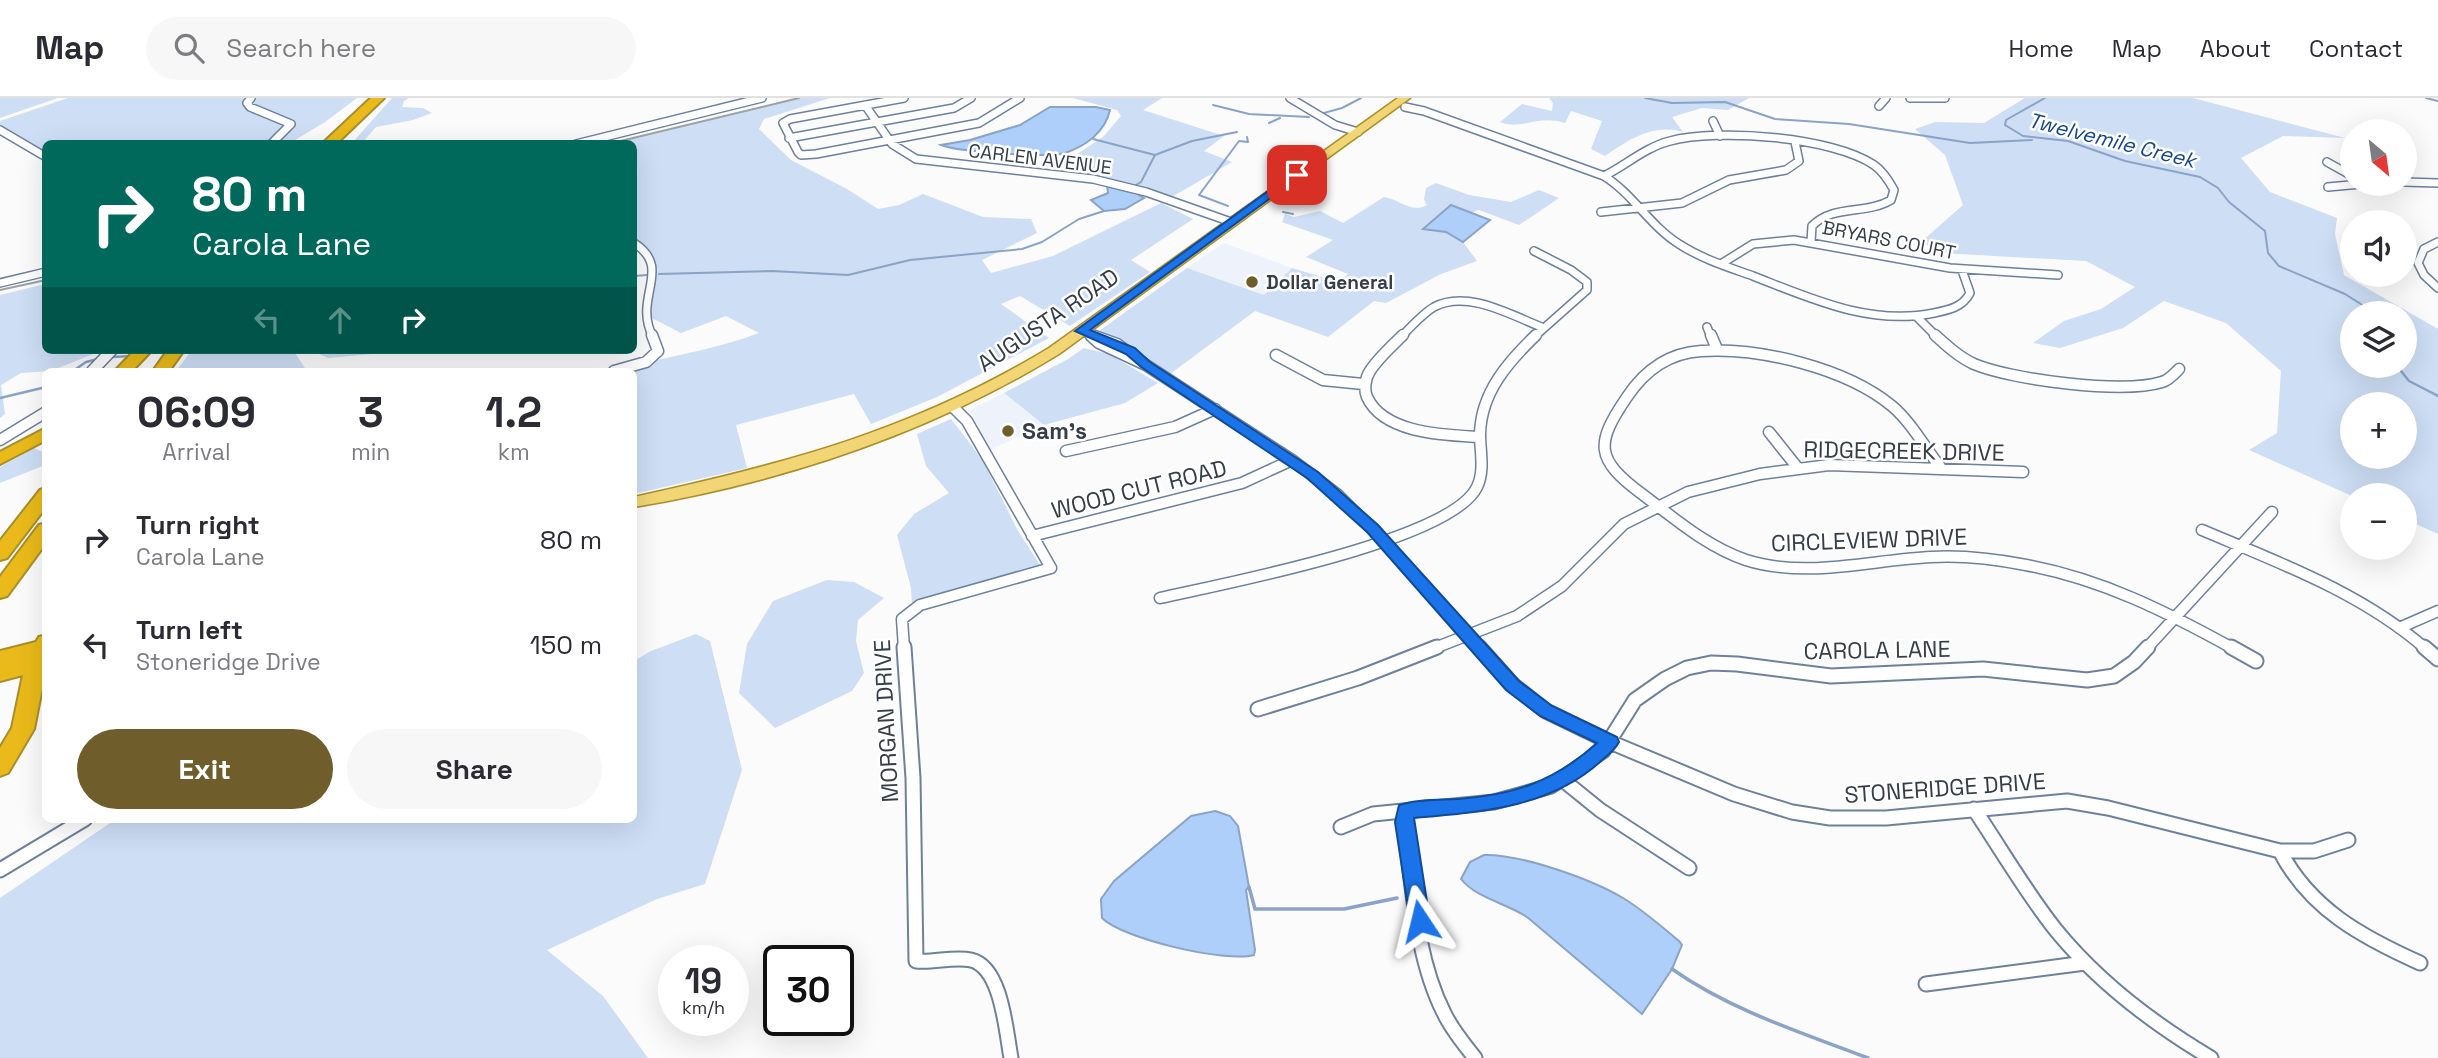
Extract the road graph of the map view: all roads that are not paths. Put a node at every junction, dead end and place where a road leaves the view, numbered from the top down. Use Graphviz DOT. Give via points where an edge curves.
graph roads {
  1 [pos="251,98"];
  2 [pos="363,98"];
  3 [pos="378,98"];
  4 [pos="762,98"];
  5 [pos="904,98"];
  6 [pos="971,98"];
  7 [pos="1020,98"];
  8 [pos="1290,98"];
  9 [pos="1886,98"];
  10 [pos="1910,98"];
  11 [pos="1945,98"];
  12 [pos="1402,103"];
  13 [pos="865,105"];
  14 [pos="1879,106"];
  15 [pos="954,108"];
  16 [pos="1713,121"];
  17 [pos="874,122"];
  18 [pos="970,124"];
  19 [pos="0,130"];
  20 [pos="1357,132"];
  21 [pos="1720,136"];
  22 [pos="789,138"];
  23 [pos="275,140"];
  24 [pos="317,140"];
  25 [pos="332,140"];
  26 [pos="592,140"];
  27 [pos="887,140"];
  28 [pos="1796,142"];
  29 [pos="42,155"];
  30 [pos="2327,162"];
  31 [pos="2340,169"];
  32 [pos="1604,176"];
  33 [pos="2417,182"];
  34 [pos="2438,183"];
  35 [pos="2340,186"];
  36 [pos="2329,187"];
  37 [pos="1641,209"];
  38 [pos="1601,212"];
  39 [pos="1231,222"];
  40 [pos="1811,242"];
  41 [pos="2438,242"];
  42 [pos="637,245"];
  43 [pos="1534,251"];
  44 [pos="1721,264"];
  45 [pos="1962,270"];
  46 [pos="42,273"];
  47 [pos="2057,275"];
  48 [pos="1587,282"];
  49 [pos="1600,282"];
  50 [pos="0,283"];
  51 [pos="2438,288"];
  52 [pos="1916,316"];
  53 [pos="1707,327"];
  54 [pos="1544,328"];
  55 [pos="1086,333"];
  56 [pos="1717,349"];
  57 [pos="108,354"];
  58 [pos="140,354"];
  59 [pos="1276,355"];
  60 [pos="95,368"];
  61 [pos="126,368"];
  62 [pos="625,368"];
  63 [pos="2179,369"];
  64 [pos="1363,384"];
  65 [pos="952,406"];
  66 [pos="1214,409"];
  67 [pos="42,414"];
  68 [pos="1769,432"];
  69 [pos="42,435"];
  70 [pos="1480,437"];
  71 [pos="0,440"];
  72 [pos="1066,451"];
  73 [pos="0,459"];
  74 [pos="1292,460"];
  75 [pos="1797,467"];
  76 [pos="1941,468"];
  77 [pos="2023,472"];
  78 [pos="42,499"];
  79 [pos="637,501"];
  80 [pos="1659,506"];
  81 [pos="2272,512"];
  82 [pos="2202,530"];
  83 [pos="42,534"];
  84 [pos="1032,536"];
  85 [pos="1383,540"];
  86 [pos="2240,547"];
  87 [pos="0,554"];
  88 [pos="0,591"];
  89 [pos="1160,598"];
  90 [pos="2438,611"];
  91 [pos="2176,618"];
  92 [pos="2399,628"];
  93 [pos="1469,636"];
  94 [pos="0,658"];
  95 [pos="2438,659"];
  96 [pos="2256,661"];
  97 [pos="42,662"];
  98 [pos="0,673"];
  99 [pos="1258,709"];
  100 [pos="1610,742"];
  101 [pos="0,767"];
  102 [pos="1563,780"];
  103 [pos="1974,809"];
  104 [pos="1405,811"];
  105 [pos="78,823"];
  106 [pos="1341,827"];
  107 [pos="2348,840"];
  108 [pos="2280,851"];
  109 [pos="1689,868"];
  110 [pos="0,870"];
  111 [pos="2085,963"];
  112 [pos="2420,964"];
  113 [pos="1926,984"];
  114 [pos="1011,1058"];
  115 [pos="1475,1058"];
  116 [pos="2210,1058"];
  1 -- 23 [label="street" via="250,107 291,124"];
  2 -- 24 [label="highway"];
  3 -- 25 [label="highway"];
  4 -- 26 [label="street"];
  5 -- 13 [label="street"];
  6 -- 15 [label="street"];
  7 -- 18 [label="street"];
  8 -- 20 [label="street" via="1335,125"];
  9 -- 14 [label="street"];
  10 -- 11 [label="street"];
  12 -- 20 [label="main road, AUGUSTA ROAD"];
  12 -- 32 [label="street"];
  13 -- 17 [label="street, CARLEN AVENUE"];
  13 -- 22 [label="street" via="790,119 783,123"];
  15 -- 17 [label="street"];
  15 -- 18 [label="street"];
  16 -- 21 [label="street"];
  17 -- 22 [label="street"];
  17 -- 27 [label="street, CARLEN AVENUE"];
  18 -- 27 [label="street"];
  19 -- 29 [label="street"];
  20 -- 39 [label="main road, AUGUSTA ROAD"];
  21 -- 28 [label="street"];
  21 -- 32 [label="street" via="1664,143"];
  22 -- 27 [label="street" via="801,155"];
  27 -- 39 [label="street, CARLEN AVENUE" via="916,159 1126,186"];
  28 -- 37 [label="street" via="1799,161 1790,169 1734,178 1691,200"];
  28 -- 40 [label="street" via="1852,151 1880,169 1893,187 1894,196 1878,208 1822,217 1812,226"];
  30 -- 31 [label="street"];
  32 -- 37 [label="street" via="1623,188"];
  33 -- 34 [label="street"];
  35 -- 36 [label="street"];
  37 -- 38 [label="street"];
  37 -- 44 [label="street" via="1675,242"];
  39 -- 55 [label="main road, AUGUSTA ROAD"];
  40 -- 44 [label="street, BRYARS COURT" via="1753,244"];
  40 -- 45 [label="street, BRYARS COURT"];
  41 -- 51 [label="street" via="2424,249 2418,263"];
  42 -- 62 [label="street" via="654,267 644,314 658,351 646,362"];
  43 -- 48 [label="street"];
  44 -- 52 [label="street" via="1840,309"];
  45 -- 47 [label="street, BRYARS COURT"];
  45 -- 52 [label="street" via="1970,289 1964,302"];
  46 -- 50 [label="street"];
  48 -- 49 [label="street"];
  48 -- 54 [label="street" via="1587,290 1578,300"];
  52 -- 63 [label="street" via="1960,356 2011,376 2135,386 2161,382"];
  53 -- 56 [label="street"];
  54 -- 64 [label="street" via="1467,297 1446,303 1430,310 1380,359"];
  54 -- 70 [label="street" via="1497,380 1484,405"];
  55 -- 65 [label="main road, AUGUSTA ROAD"];
  55 -- 66 [label="street, STONERIDGE DRIVE"];
  56 -- 76 [label="street, CIRCLEVIEW DRIVE" via="1784,360 1874,392 1903,416"];
  56 -- 80 [label="street, CIRCLEVIEW DRIVE" via="1679,353 1651,366 1603,438 1614,470"];
  57 -- 60 [label="street"];
  58 -- 61 [label="highway"];
  59 -- 64 [label="street" via="1322,380"];
  64 -- 70 [label="street" via="1373,405 1399,424 1428,433"];
  65 -- 79 [label="main road, AUGUSTA ROAD" via="809,460"];
  65 -- 84 [label="street, MORGAN DRIVE" via="967,421"];
  66 -- 72 [label="street" via="1175,427"];
  66 -- 74 [label="street, STONERIDGE DRIVE"];
  67 -- 71 [label="street"];
  68 -- 75 [label="street"];
  69 -- 73 [label="highway"];
  70 -- 85 [label="street" via="1481,471 1476,489 1465,502 1439,519"];
  74 -- 84 [label="street, WOOD CUT ROAD" via="1242,483"];
  74 -- 85 [label="street, STONERIDGE DRIVE" via="1345,501"];
  75 -- 76 [label="street, RIDGECREEK DRIVE"];
  75 -- 80 [label="street, RIDGECREEK DRIVE" via="1699,488"];
  76 -- 77 [label="street, RIDGECREEK DRIVE"];
  78 -- 87 [label="highway"];
  80 -- 91 [label="street, CIRCLEVIEW DRIVE" via="1713,546 1767,566 1795,569 1933,557 2010,562 2099,582"];
  80 -- 93 [label="street, RIDGECREEK DRIVE" via="1624,524 1536,606"];
  81 -- 86 [label="street, CAROLA LANE"];
  82 -- 86 [label="street"];
  83 -- 88 [label="highway"];
  84 -- 114 [label="street, MORGAN DRIVE" via="1051,568 920,605 906,613 901,625 913,778 916,961 972,960 988,968 996,985"];
  85 -- 89 [label="street" via="1330,558"];
  85 -- 93 [label="street, STONERIDGE DRIVE"];
  86 -- 91 [label="street, CAROLA LANE"];
  86 -- 92 [label="street" via="2337,591"];
  90 -- 92 [label="street"];
  91 -- 96 [label="street, CIRCLEVIEW DRIVE"];
  91 -- 100 [label="street, CAROLA LANE" via="2121,673 2098,679 1983,669 1831,676 1737,664 1687,668 1635,700"];
  92 -- 95 [label="street"];
  93 -- 99 [label="street, RIDGECREEK DRIVE"];
  93 -- 100 [label="street, STONERIDGE DRIVE" via="1528,699"];
  94 -- 97 [label="highway"];
  97 -- 98 [label="highway"];
  97 -- 101 [label="highway" via="23,729"];
  100 -- 102 [label="street, CAROLA LANE"];
  100 -- 103 [label="street, STONERIDGE DRIVE" via="1734,794 1792,812 1849,819"];
  102 -- 104 [label="street, CAROLA LANE" via="1494,802"];
  102 -- 109 [label="street"];
  103 -- 108 [label="street, STONERIDGE DRIVE" via="2042,801 2080,802"];
  103 -- 111 [label="street" via="2042,910"];
  104 -- 106 [label="street, CAROLA LANE" via="1373,814"];
  104 -- 115 [label="street" via="1434,989 1448,1021"];
  105 -- 110 [label="street"];
  107 -- 108 [label="street, STONERIDGE DRIVE" via="2314,851"];
  108 -- 112 [label="street" via="2305,889 2335,918"];
  111 -- 113 [label="street"];
  111 -- 116 [label="street" via="2137,1009"];
}
